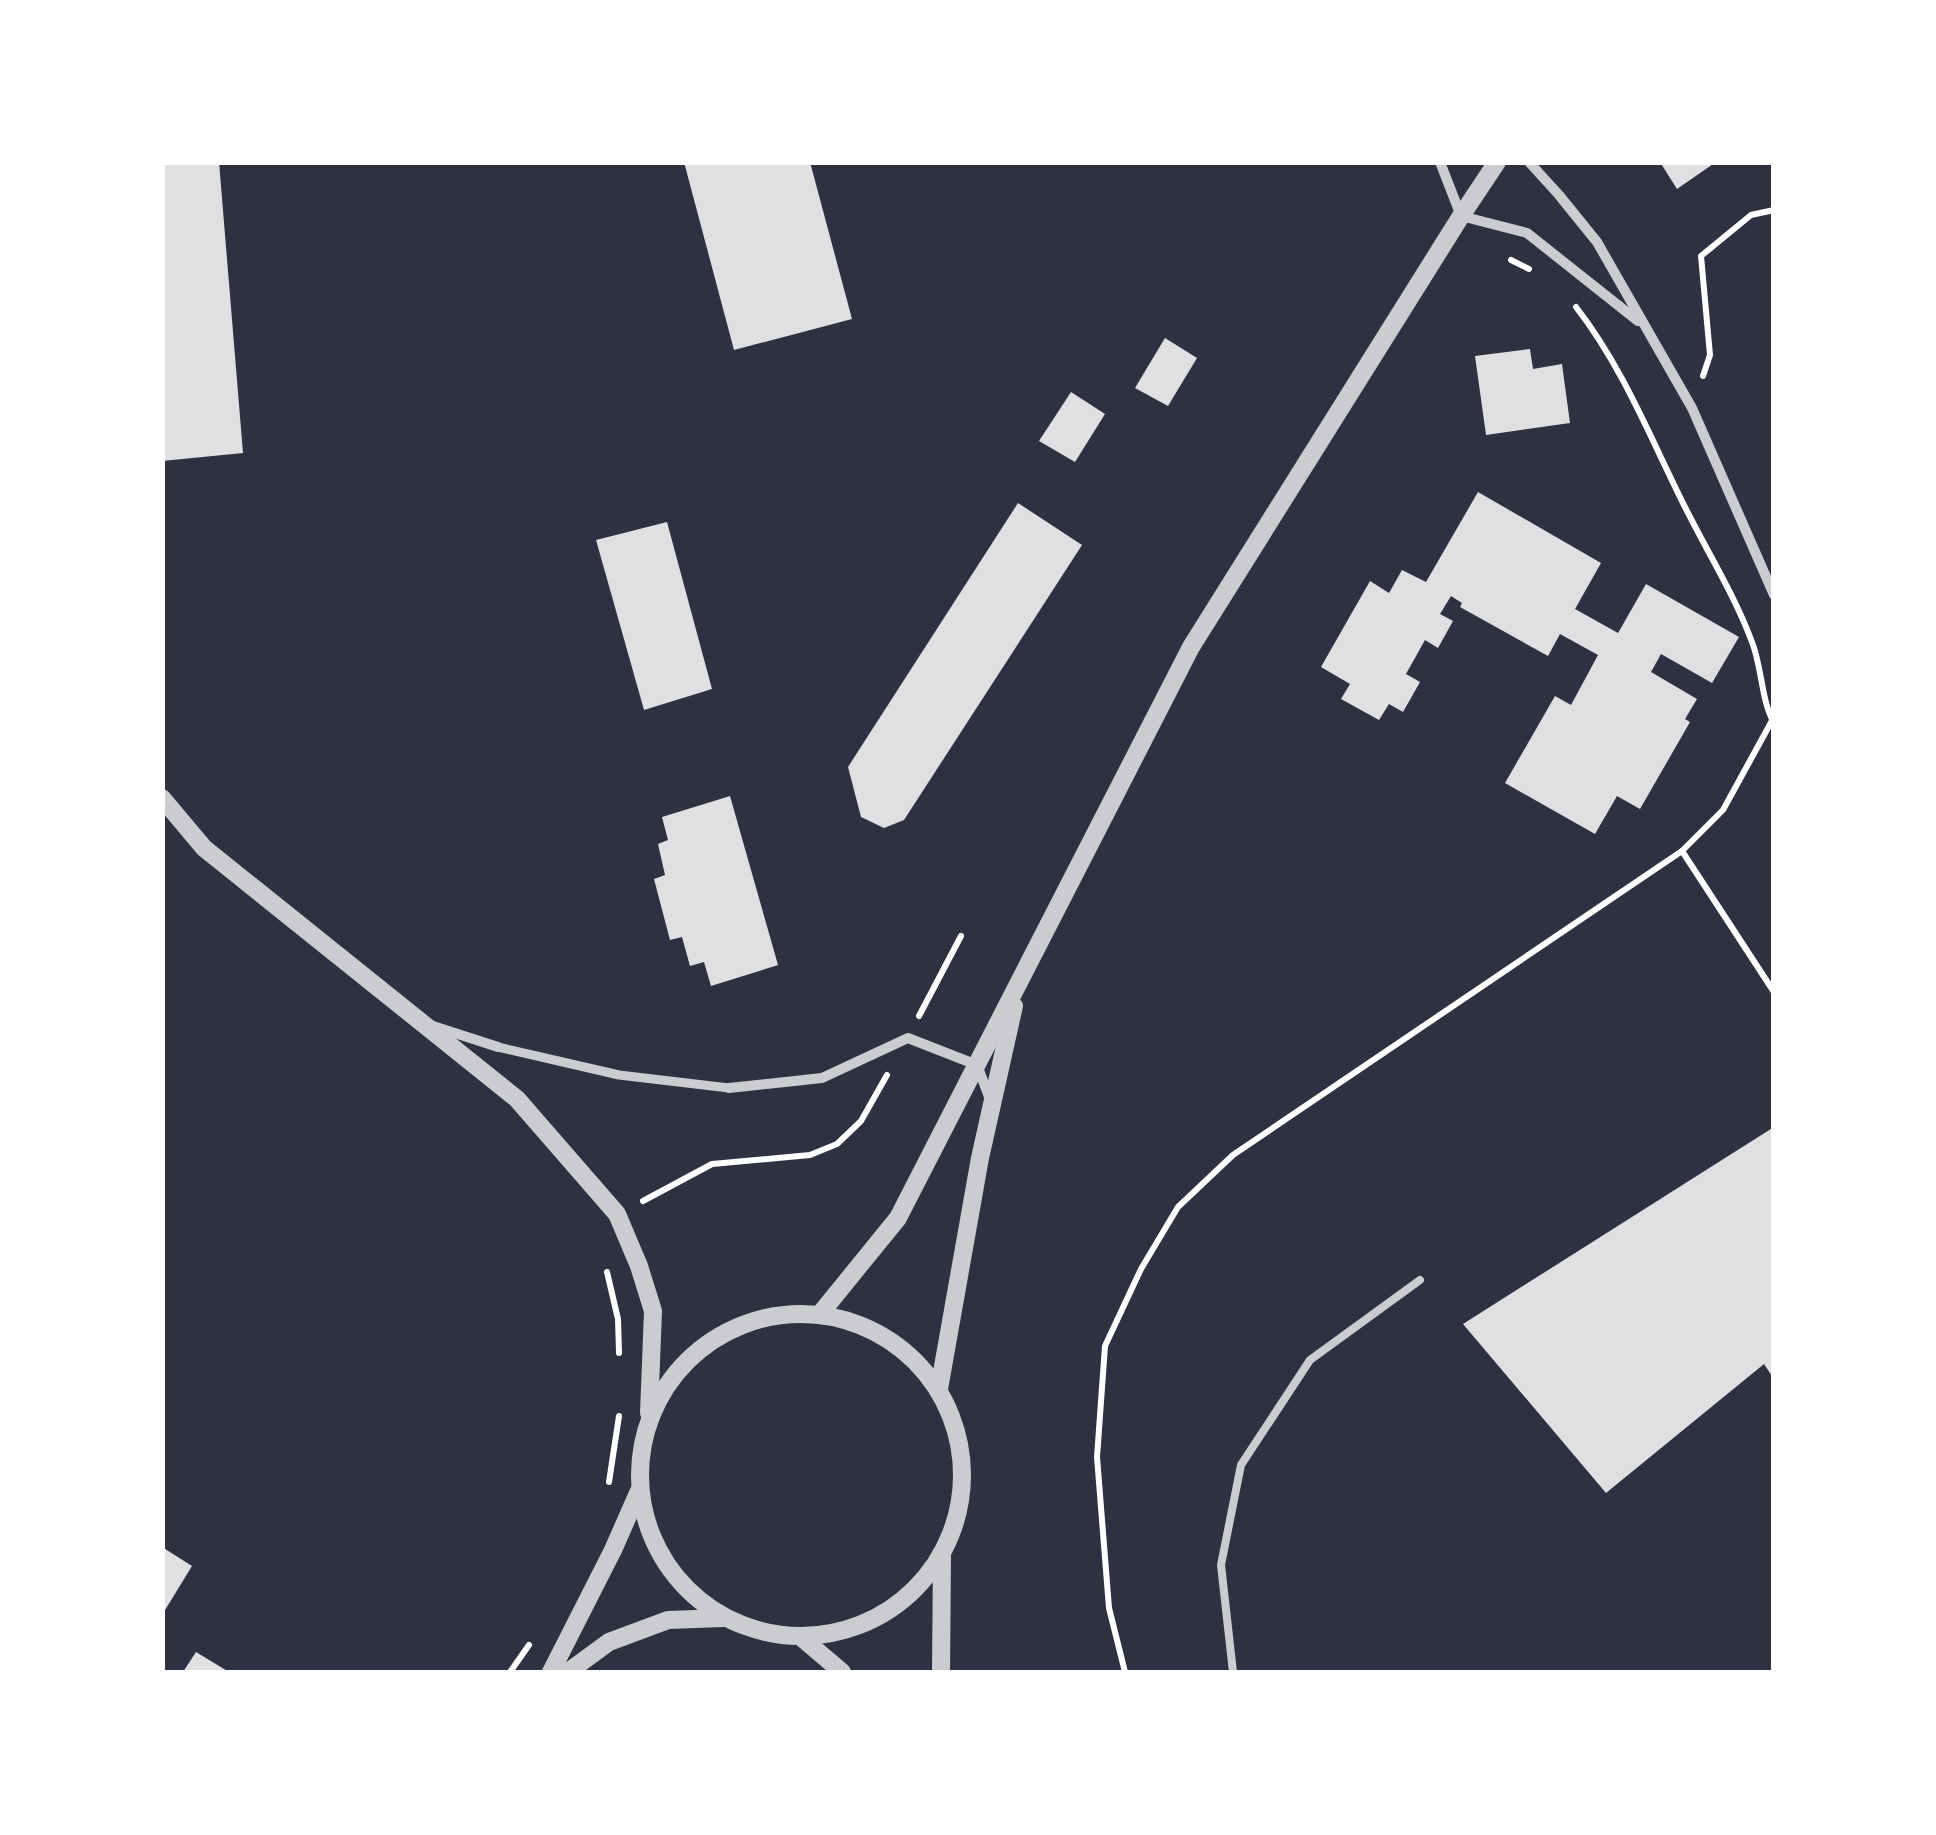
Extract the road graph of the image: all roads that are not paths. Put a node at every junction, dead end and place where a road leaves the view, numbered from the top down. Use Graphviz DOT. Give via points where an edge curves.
graph roads {
  1 [pos="1440,162"];
  2 [pos="1498,162"];
  3 [pos="1528,162"];
  4 [pos="1460,216"];
  5 [pos="1643,325"];
  6 [pos="1774,595"];
  7 [pos="162,798"];
  8 [pos="1020,982"];
  9 [pos="422,1023"];
  10 [pos="498,1048"];
  11 [pos="977,1065"];
  12 [pos="729,1088"];
  13 [pos="993,1108"];
  14 [pos="1420,1280"];
  15 [pos="820,1314"];
  16 [pos="938,1388"];
  17 [pos="649,1418"];
  18 [pos="639,1491"];
  19 [pos="942,1556"];
  20 [pos="723,1618"];
  21 [pos="802,1638"];
  22 [pos="551,1672"];
  23 [pos="568,1672"];
  24 [pos="842,1672"];
  25 [pos="941,1672"];
  26 [pos="1233,1672"];
  1 -- 4 [label="street"];
  2 -- 4 [label="street"];
  3 -- 5 [label="street" via="1597,242"];
  4 -- 5 [label="street" via="1528,233"];
  4 -- 8 [label="street" via="1191,647"];
  5 -- 6 [label="street" via="1692,408"];
  7 -- 9 [label="street" via="204,848"];
  8 -- 11 [label="street"];
  8 -- 13 [label="street"];
  9 -- 10 [label="street"];
  9 -- 17 [label="street" via="516,1100 616,1214 652,1310"];
  10 -- 12 [label="street"];
  11 -- 12 [label="street" via="908,1038 822,1078"];
  11 -- 13 [label="street"];
  11 -- 15 [label="street" via="898,1218"];
  13 -- 16 [label="street"];
  14 -- 26 [label="lane" via="1310,1360 1241,1465 1221,1565"];
  15 -- 16 [label="street" via="866,1326 907,1352"];
  15 -- 17 [label="street" via="766,1317 716,1337 676,1372"];
  16 -- 19 [label="street" via="956,1428 963,1472 958,1514"];
  17 -- 18 [label="street"];
  18 -- 20 [label="street" via="652,1542 682,1586"];
  18 -- 22 [label="street"];
  19 -- 21 [label="street" via="906,1599 858,1628"];
  19 -- 25 [label="street"];
  20 -- 21 [label="street"];
  20 -- 23 [label="street" via="668,1620 609,1642"];
  21 -- 24 [label="street"];
}
